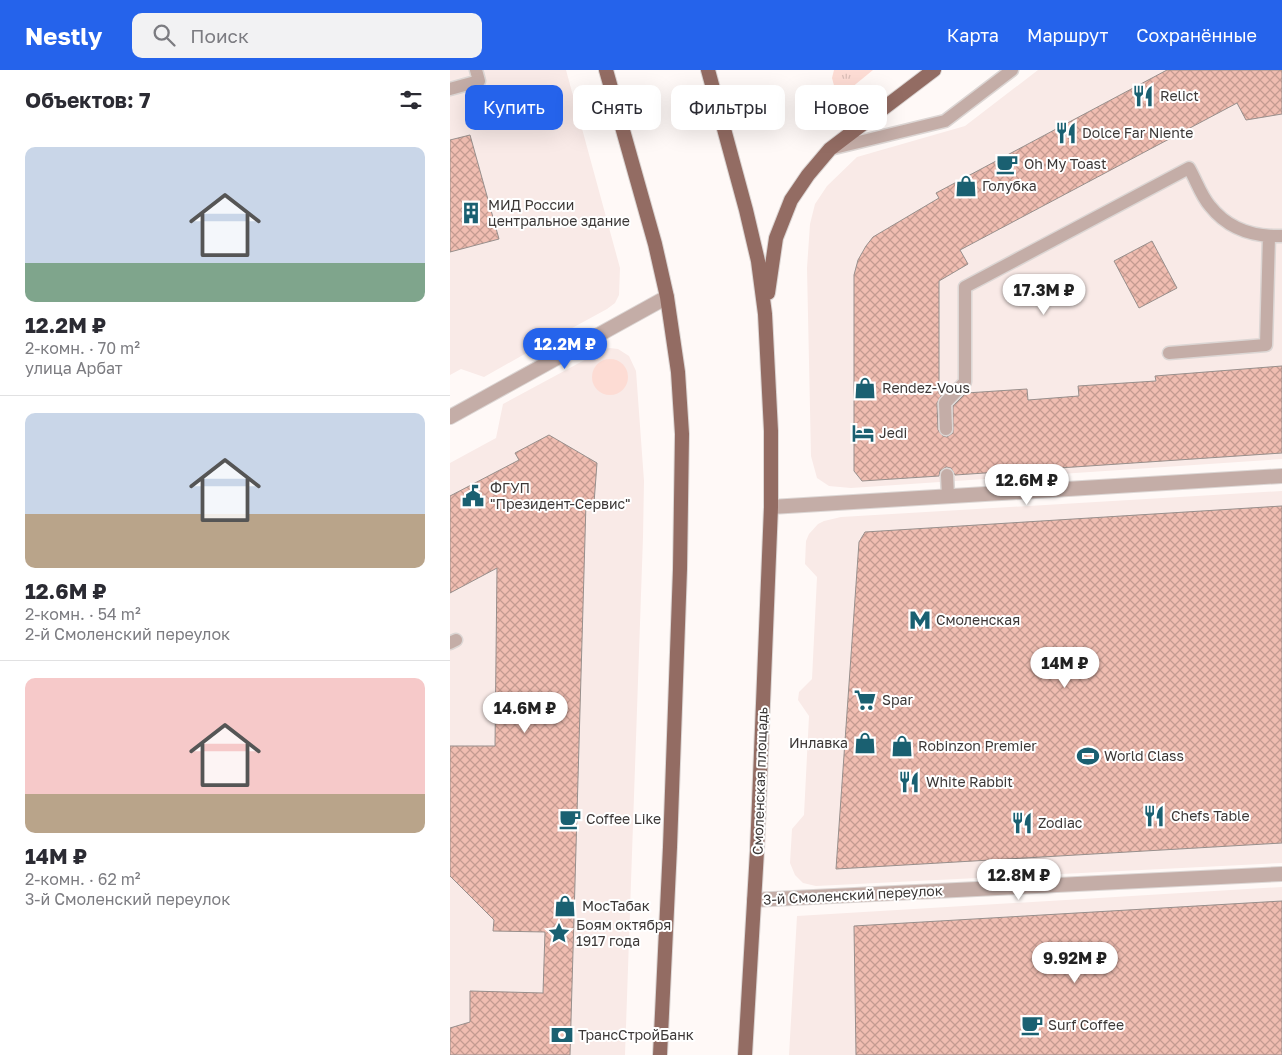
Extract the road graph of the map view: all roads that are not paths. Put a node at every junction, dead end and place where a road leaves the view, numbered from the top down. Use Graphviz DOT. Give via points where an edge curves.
graph roads {
  1 [pos="476,70"];
  2 [pos="606,70"];
  3 [pos="708,70"];
  4 [pos="934,70"];
  5 [pos="1012,70"];
  6 [pos="450,89"];
  7 [pos="830,150"];
  8 [pos="1269,236"];
  9 [pos="1282,236"];
  10 [pos="667,297"];
  11 [pos="765,314"];
  12 [pos="1169,353"];
  13 [pos="450,417"];
  14 [pos="946,429"];
  15 [pos="947,475"];
  16 [pos="1282,476"];
  17 [pos="948,496"];
  18 [pos="771,507"];
  19 [pos="1282,874"];
  20 [pos="754,900"];
  21 [pos="660,1055"];
  22 [pos="745,1055"];
  1 -- 6 [label="lane" via="479,81"];
  2 -- 10 [label="main road"];
  3 -- 11 [label="main road" via="758,260"];
  4 -- 7 [label="main road"];
  5 -- 7 [label="lane" via="945,121"];
  7 -- 11 [label="main road" via="791,200 776,238"];
  8 -- 9 [label="lane"];
  8 -- 12 [label="lane" via="1266,345"];
  8 -- 14 [label="lane" via="1234,228 1209,206 1189,168 965,287 965,382 946,403"];
  10 -- 13 [label="street"];
  10 -- 21 [label="main road" via="678,372 682,434 670,847"];
  11 -- 18 [label="main road, Смоленская площадь"];
  15 -- 17 [label="lane"];
  16 -- 17 [label="street"];
  17 -- 18 [label="street"];
  18 -- 20 [label="main road, Смоленская площадь"];
  19 -- 20 [label="street, 3-й Смоленский переулок"];
  20 -- 22 [label="main road, Смоленская площадь"];
}
